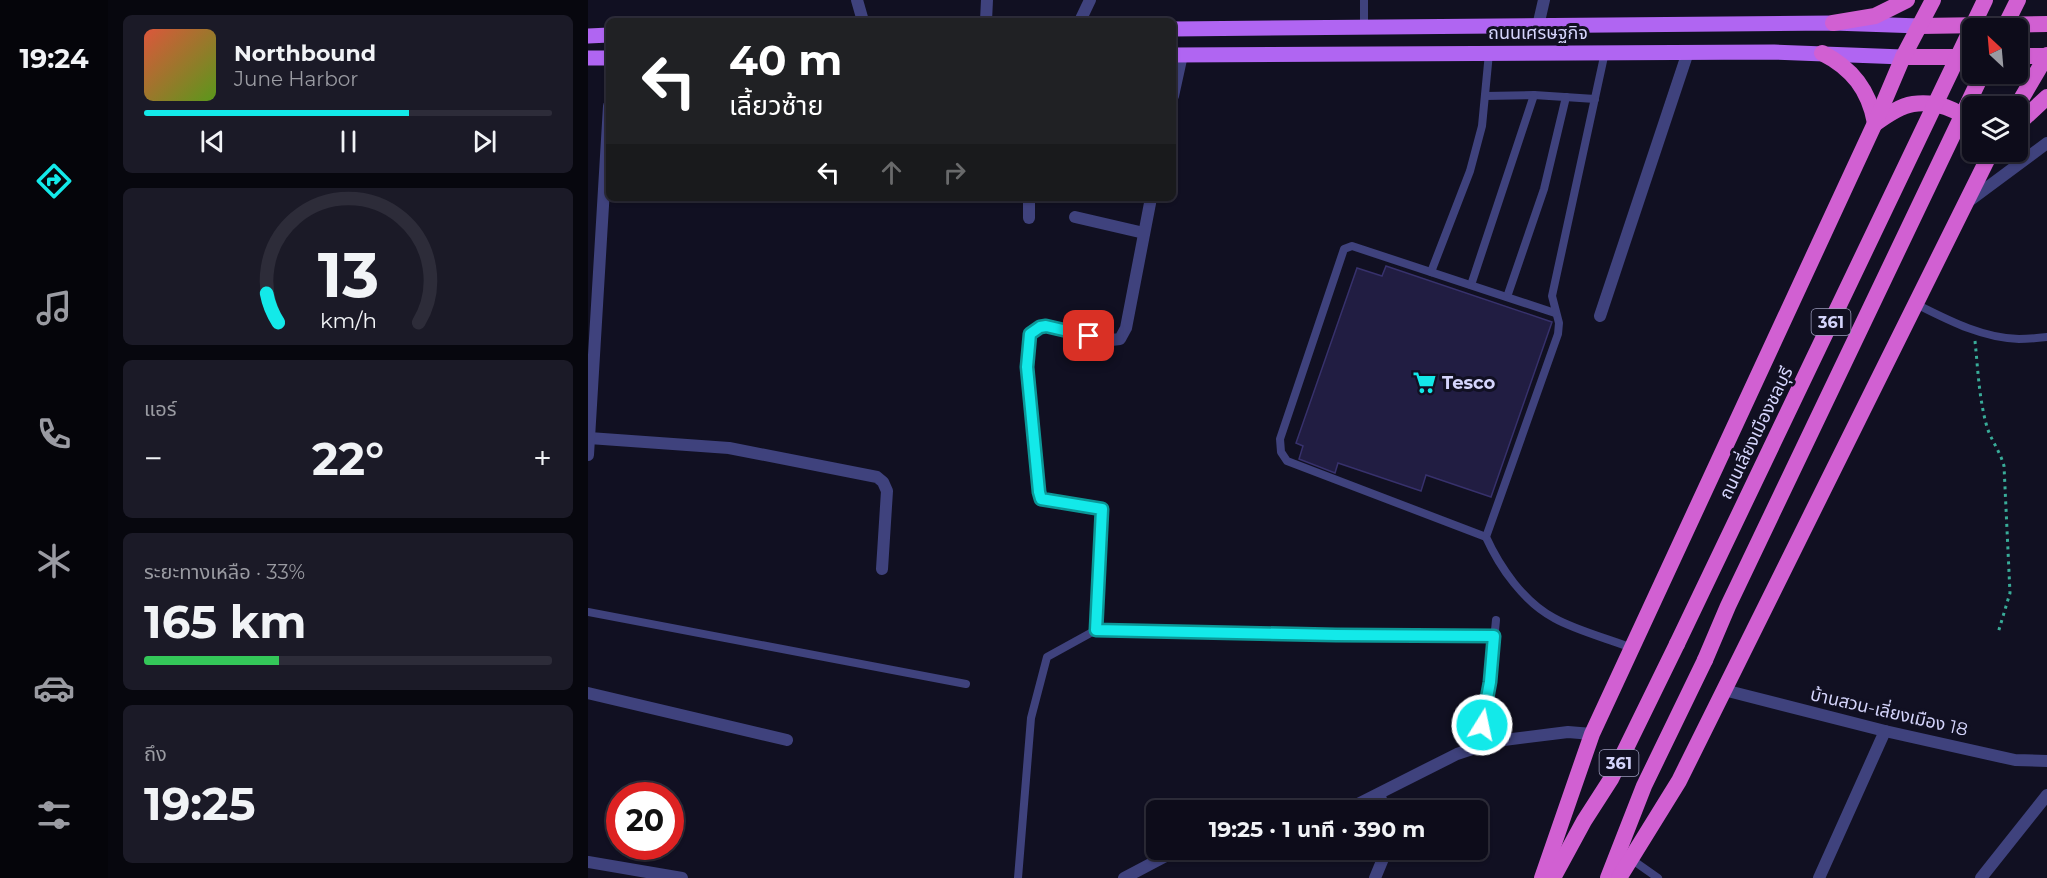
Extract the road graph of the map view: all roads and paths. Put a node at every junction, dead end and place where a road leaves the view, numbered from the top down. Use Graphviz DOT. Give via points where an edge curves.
graph roads {
  1 [pos="857,0"];
  2 [pos="987,0"];
  3 [pos="1090,0"];
  4 [pos="1364,0"];
  5 [pos="1544,0"];
  6 [pos="1907,0"];
  7 [pos="1933,0"];
  8 [pos="1985,0"];
  9 [pos="2018,0"];
  10 [pos="862,18"];
  11 [pos="986,18"];
  12 [pos="1081,18"];
  13 [pos="2009,18"];
  14 [pos="1833,23"];
  15 [pos="2047,24"];
  16 [pos="1538,26"];
  17 [pos="1920,26"];
  18 [pos="1364,27"];
  19 [pos="1176,29"];
  20 [pos="606,35"];
  21 [pos="588,36"];
  22 [pos="1605,52"];
  23 [pos="1688,52"];
  24 [pos="1822,52"];
  25 [pos="1489,53"];
  26 [pos="1364,54"];
  27 [pos="1177,56"];
  28 [pos="2028,56"];
  29 [pos="2047,56"];
  30 [pos="1904,57"];
  31 [pos="1962,57"];
  32 [pos="588,58"];
  33 [pos="606,58"];
  34 [pos="1977,84"];
  35 [pos="1534,95"];
  36 [pos="1485,96"];
  37 [pos="2023,96"];
  38 [pos="1566,97"];
  39 [pos="2047,97"];
  40 [pos="1595,99"];
  41 [pos="2028,115"];
  42 [pos="1962,117"];
  43 [pos="1875,123"];
  44 [pos="2047,143"];
  45 [pos="606,156"];
  46 [pos="1986,162"];
  47 [pos="1029,201"];
  48 [pos="1150,201"];
  49 [pos="1964,205"];
  50 [pos="1075,217"];
  51 [pos="1029,218"];
  52 [pos="1144,233"];
  53 [pos="1431,272"];
  54 [pos="1471,285"];
  55 [pos="1508,297"];
  56 [pos="1916,304"];
  57 [pos="1555,313"];
  58 [pos="1600,316"];
  59 [pos="1974,331"];
  60 [pos="2047,338"];
  61 [pos="589,438"];
  62 [pos="588,455"];
  63 [pos="1486,537"];
  64 [pos="882,569"];
  65 [pos="588,612"];
  66 [pos="1496,620"];
  67 [pos="1096,630"];
  68 [pos="1998,633"];
  69 [pos="1494,636"];
  70 [pos="1632,648"];
  71 [pos="966,684"];
  72 [pos="1724,690"];
  73 [pos="588,693"];
  74 [pos="1885,731"];
  75 [pos="1592,734"];
  76 [pos="787,740"];
  77 [pos="1478,746"];
  78 [pos="2047,761"];
  79 [pos="1379,794"];
  80 [pos="2047,795"];
  81 [pos="1367,800"];
  82 [pos="1381,800"];
  83 [pos="1631,859"];
  84 [pos="1158,860"];
  85 [pos="1382,860"];
  86 [pos="588,862"];
  87 [pos="682,878"];
  88 [pos="1018,878"];
  89 [pos="1124,878"];
  90 [pos="1374,878"];
  91 [pos="1542,878"];
  92 [pos="1552,878"];
  93 [pos="1608,878"];
  94 [pos="1619,878"];
  95 [pos="1658,878"];
  96 [pos="1820,878"];
  97 [pos="1981,878"];
  1 -- 10 [label="street"];
  2 -- 11 [label="street"];
  3 -- 12 [label="street"];
  4 -- 18 [label="lane"];
  5 -- 16 [label="street"];
  6 -- 14 [label="highway" via="1875,16"];
  7 -- 17 [label="highway, ถนนเลี่ยงเมืองชลบุรี / 361"];
  8 -- 92 [label="highway, ถนนเลี่ยงเมืองชลบุรี / 361, bridge" via="1611,778"];
  9 -- 13 [label="highway, bridge"];
  14 -- 16 [label="main road, ถนนเศรษฐกิจ"];
  14 -- 17 [label="main road, ถนนเศรษฐกิจ"];
  15 -- 17 [label="highway"];
  16 -- 18 [label="main road, ถนนเศรษฐกิจ"];
  17 -- 30 [label="highway, ถนนเลี่ยงเมืองชลบุรี / 361"];
  18 -- 19 [label="main road, ถนนเศรษฐกิจ"];
  18 -- 26 [label="main road"];
  20 -- 21 [label="main road"];
  22 -- 23 [label="main road, ถนนเศรษฐกิจ"];
  22 -- 25 [label="main road, ถนนเศรษฐกิจ"];
  22 -- 40 [label="lane"];
  23 -- 24 [label="main road, ถนนเศรษฐกิจ"];
  23 -- 58 [label="street"];
  24 -- 30 [label="main road, ถนนเศรษฐกิจ"];
  24 -- 43 [label="highway" via="1848,69 1858,81"];
  25 -- 26 [label="main road, ถนนเศรษฐกิจ"];
  25 -- 36 [label="lane"];
  26 -- 27 [label="main road, ถนนเศรษฐกิจ"];
  28 -- 29 [label="highway"];
  29 -- 37 [label="highway"];
  30 -- 31 [label="highway"];
  30 -- 43 [label="highway, ถนนเลี่ยงเมืองชลบุรี / 361"];
  32 -- 33 [label="main road"];
  34 -- 93 [label="highway, 361, bridge" via="1644,786"];
  35 -- 36 [label="lane"];
  35 -- 38 [label="lane"];
  35 -- 54 [label="lane"];
  36 -- 53 [label="lane" via="1470,171"];
  38 -- 40 [label="lane"];
  38 -- 55 [label="lane" via="1544,189"];
  39 -- 41 [label="highway"];
  40 -- 57 [label="lane" via="1552,296"];
  42 -- 43 [label="highway" via="1953,109 1933,103 1912,104"];
  43 -- 70 [label="highway, ถนนเลี่ยงเมืองชลบุรี / 361"];
  44 -- 49 [label="street"];
  45 -- 61 [label="street"];
  46 -- 49 [label="highway"];
  47 -- 51 [label="street"];
  48 -- 52 [label="street"];
  49 -- 56 [label="highway"];
  50 -- 52 [label="street"];
  52 -- 67 [label="street" via="1126,328 1120,339 1046,326 1030,334 1027,367 1041,499 1102,509"];
  53 -- 54 [label="lane"];
  53 -- 63 [label="lane" via="1352,246 1344,249 1280,439 1281,452 1287,461"];
  54 -- 55 [label="lane"];
  55 -- 57 [label="lane"];
  56 -- 59 [label="lane"];
  56 -- 72 [label="highway"];
  57 -- 63 [label="lane" via="1558,334"];
  59 -- 60 [label="lane" via="2017,339"];
  59 -- 68 [label="path" via="1984,413 2004,466 2010,592"];
  61 -- 62 [label="street"];
  61 -- 64 [label="street" via="729,448 877,477 887,491"];
  63 -- 70 [label="lane" via="1517,586 1539,608 1554,619"];
  65 -- 71 [label="lane"];
  66 -- 69 [label="lane"];
  67 -- 69 [label="lane"];
  67 -- 88 [label="lane" via="1047,657 1031,718"];
  69 -- 77 [label="lane"];
  70 -- 75 [label="highway, ถนนเลี่ยงเมืองชลบุรี / 361"];
  72 -- 74 [label="street, บ้านสวน-เลี่ยงเมือง 18"];
  72 -- 83 [label="highway" via="1679,781"];
  73 -- 76 [label="street"];
  74 -- 78 [label="street, บ้านสวน-เลี่ยงเมือง 18" via="2015,760"];
  74 -- 96 [label="street"];
  75 -- 77 [label="street" via="1568,732"];
  75 -- 91 [label="highway, ถนนเลี่ยงเมืองชลบุรี / 361"];
  77 -- 79 [label="street"];
  79 -- 81 [label="street"];
  79 -- 82 [label="street"];
  80 -- 97 [label="street"];
  83 -- 94 [label="highway"];
  83 -- 95 [label="lane"];
  84 -- 89 [label="street"];
  85 -- 90 [label="street"];
  86 -- 87 [label="street"];
}
